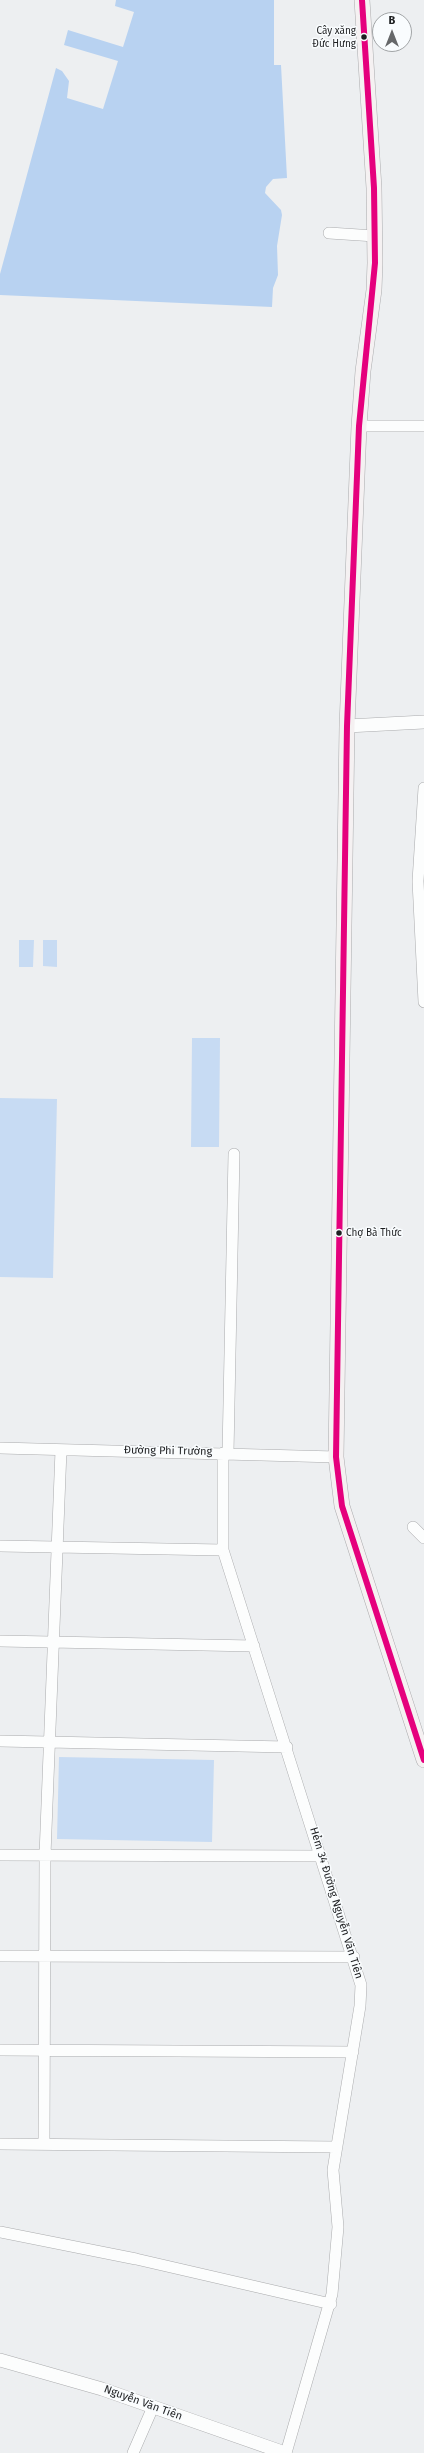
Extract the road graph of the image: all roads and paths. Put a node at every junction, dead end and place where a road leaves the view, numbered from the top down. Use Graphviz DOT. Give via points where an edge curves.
graph roads {
  1 [pos="362,0"];
  2 [pos="329,233"];
  3 [pos="375,236"];
  4 [pos="359,426"];
  5 [pos="424,426"];
  6 [pos="424,722"];
  7 [pos="347,726"];
  8 [pos="424,788"];
  9 [pos="421,881"];
  10 [pos="424,1002"];
  11 [pos="234,1154"];
  12 [pos="0,1448"];
  13 [pos="62,1450"];
  14 [pos="226,1453"];
  15 [pos="336,1457"];
  16 [pos="413,1528"];
  17 [pos="424,1538"];
  18 [pos="0,1546"];
  19 [pos="58,1547"];
  20 [pos="223,1550"];
  21 [pos="0,1641"];
  22 [pos="54,1642"];
  23 [pos="254,1646"];
  24 [pos="0,1741"];
  25 [pos="50,1742"];
  26 [pos="287,1747"];
  27 [pos="424,1760"];
  28 [pos="0,1855"];
  29 [pos="45,1855"];
  30 [pos="322,1856"];
  31 [pos="0,1956"];
  32 [pos="45,1956"];
  33 [pos="354,1957"];
  34 [pos="0,2050"];
  35 [pos="44,2050"];
  36 [pos="353,2052"];
  37 [pos="0,2144"];
  38 [pos="44,2144"];
  39 [pos="337,2147"];
  40 [pos="0,2232"];
  41 [pos="331,2304"];
  42 [pos="0,2360"];
  43 [pos="153,2407"];
  44 [pos="133,2453"];
  45 [pos="285,2453"];
  1 -- 3 [label="main road"];
  2 -- 3 [label="street"];
  3 -- 4 [label="main road" via="374,290 363,371"];
  4 -- 5 [label="street"];
  4 -- 7 [label="main road"];
  6 -- 7 [label="street"];
  7 -- 15 [label="main road"];
  8 -- 9 [label="street"];
  9 -- 10 [label="street"];
  11 -- 14 [label="street, Hẻm 34 Đường Nguyễn Văn Tiên"];
  12 -- 13 [label="street, Đường Phi Trường"];
  13 -- 14 [label="street, Đường Phi Trường"];
  13 -- 19 [label="street"];
  14 -- 15 [label="street, Đường Phi Trường"];
  14 -- 20 [label="street, Hẻm 34 Đường Nguyễn Văn Tiên"];
  15 -- 27 [label="main road" via="342,1506"];
  16 -- 17 [label="street"];
  18 -- 19 [label="street"];
  19 -- 20 [label="street"];
  19 -- 22 [label="street"];
  20 -- 23 [label="street, Hẻm 34 Đường Nguyễn Văn Tiên"];
  21 -- 22 [label="street"];
  22 -- 23 [label="street"];
  22 -- 25 [label="street"];
  23 -- 26 [label="street, Hẻm 34 Đường Nguyễn Văn Tiên"];
  24 -- 25 [label="street"];
  25 -- 26 [label="street"];
  25 -- 29 [label="street"];
  26 -- 30 [label="street, Hẻm 34 Đường Nguyễn Văn Tiên"];
  28 -- 29 [label="street"];
  29 -- 30 [label="street"];
  29 -- 32 [label="street"];
  30 -- 33 [label="street, Hẻm 34 Đường Nguyễn Văn Tiên"];
  31 -- 32 [label="street"];
  32 -- 33 [label="street"];
  32 -- 35 [label="street"];
  33 -- 36 [label="street, Hẻm 34 Đường Nguyễn Văn Tiên" via="361,1992"];
  34 -- 35 [label="street"];
  35 -- 36 [label="street"];
  35 -- 38 [label="street"];
  36 -- 39 [label="street, Hẻm 34 Đường Nguyễn Văn Tiên"];
  37 -- 38 [label="street"];
  38 -- 39 [label="street"];
  39 -- 41 [label="street, Hẻm 34 Đường Nguyễn Văn Tiên" via="333,2182 338,2243"];
  40 -- 41 [label="street" via="143,2261"];
  41 -- 45 [label="street, Hẻm 34 Đường Nguyễn Văn Tiên"];
  42 -- 43 [label="street, Nguyễn Văn Tiên" via="68,2378"];
  43 -- 44 [label="street"];
  43 -- 45 [label="street, Nguyễn Văn Tiên"];
}
